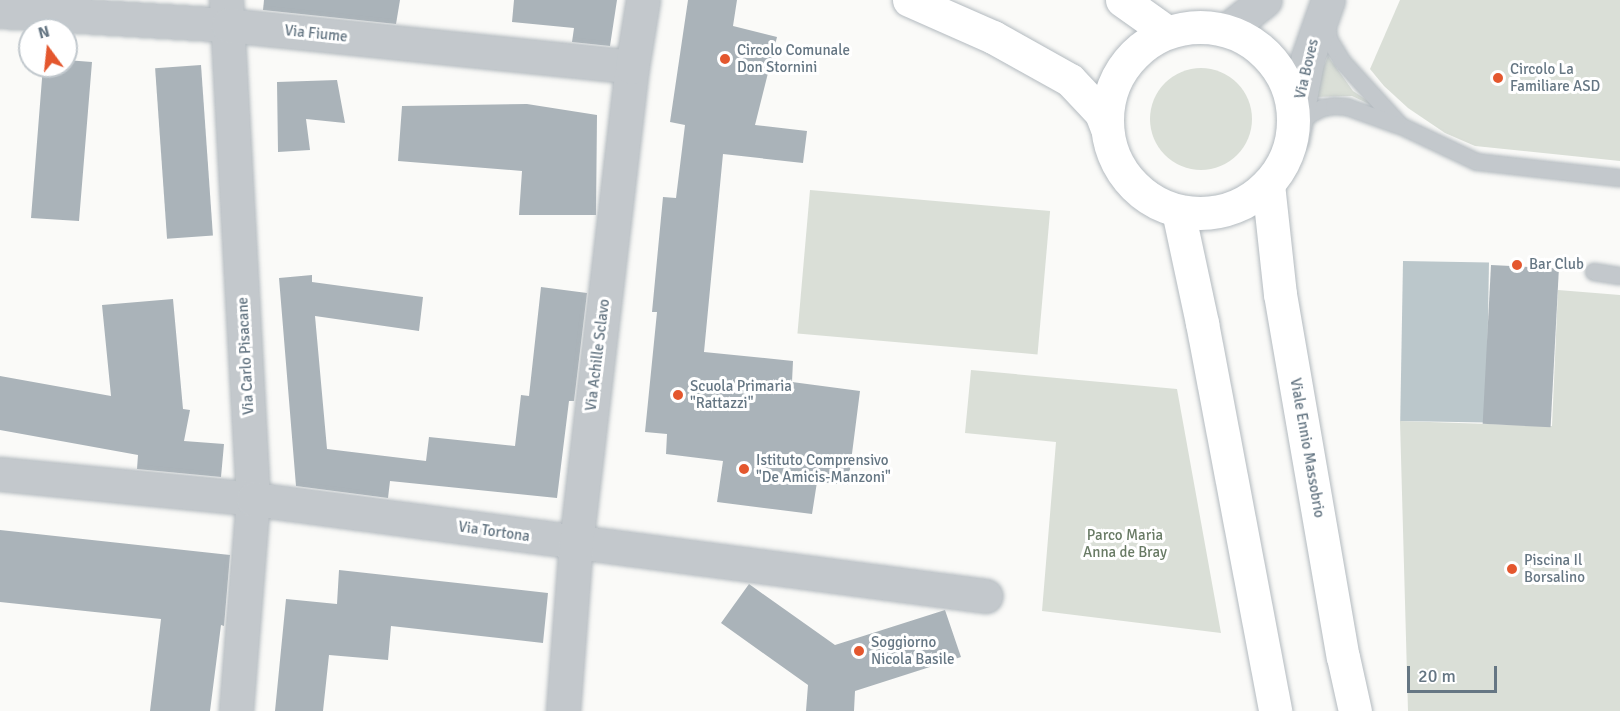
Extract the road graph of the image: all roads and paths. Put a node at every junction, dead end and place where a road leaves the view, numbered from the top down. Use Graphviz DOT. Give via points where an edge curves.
graph roads {
  1 [pos="643,0"];
  2 [pos="909,0"];
  3 [pos="1122,0"];
  4 [pos="1265,0"];
  5 [pos="1329,0"];
  6 [pos="0,11"];
  7 [pos="227,12"];
  8 [pos="1227,30"];
  9 [pos="1167,33"];
  10 [pos="632,67"];
  11 [pos="1401,126"];
  12 [pos="1107,129"];
  13 [pos="1292,140"];
  14 [pos="1620,178"];
  15 [pos="1268,184"];
  16 [pos="1178,211"];
  17 [pos="1594,272"];
  18 [pos="1620,276"];
  19 [pos="0,474"];
  20 [pos="254,499"];
  21 [pos="576,543"];
  22 [pos="986,596"];
  23 [pos="236,711"];
  24 [pos="563,711"];
  25 [pos="1275,711"];
  26 [pos="1355,711"];
  1 -- 10 [label="street, Via Achille Sclavo"];
  2 -- 12 [label="main road" via="993,38 1070,80 1089,97"];
  3 -- 9 [label="main road"];
  4 -- 8 [label="street"];
  5 -- 11 [label="lane" via="1327,28 1334,49 1355,78"];
  5 -- 13 [label="street, Via Boves" via="1308,57"];
  6 -- 7 [label="street, Via Fiume"];
  7 -- 10 [label="street, Via Fiume"];
  7 -- 20 [label="street, Via Carlo Pisacane"];
  8 -- 9 [label="main road" via="1197,26"];
  8 -- 13 [label="main road" via="1264,51 1279,69 1294,114"];
  9 -- 12 [label="main road" via="1140,48 1120,71 1109,99"];
  10 -- 21 [label="street, Via Achille Sclavo"];
  11 -- 13 [label="lane" via="1335,106 1309,114"];
  11 -- 14 [label="lane" via="1477,162"];
  12 -- 16 [label="main road" via="1114,157 1130,181 1152,200"];
  13 -- 15 [label="main road" via="1283,164"];
  15 -- 16 [label="main road" via="1242,203 1210,213"];
  15 -- 26 [label="main road, Viale Ennio Massobrio" via="1280,294"];
  16 -- 25 [label="main road"];
  17 -- 18 [label="lane"];
  19 -- 20 [label="street, Via Tortona"];
  20 -- 21 [label="street, Via Tortona"];
  20 -- 23 [label="street, Via Carlo Pisacane"];
  21 -- 22 [label="street, Via Tortona"];
  21 -- 24 [label="street, Via Achille Sclavo"];
}
